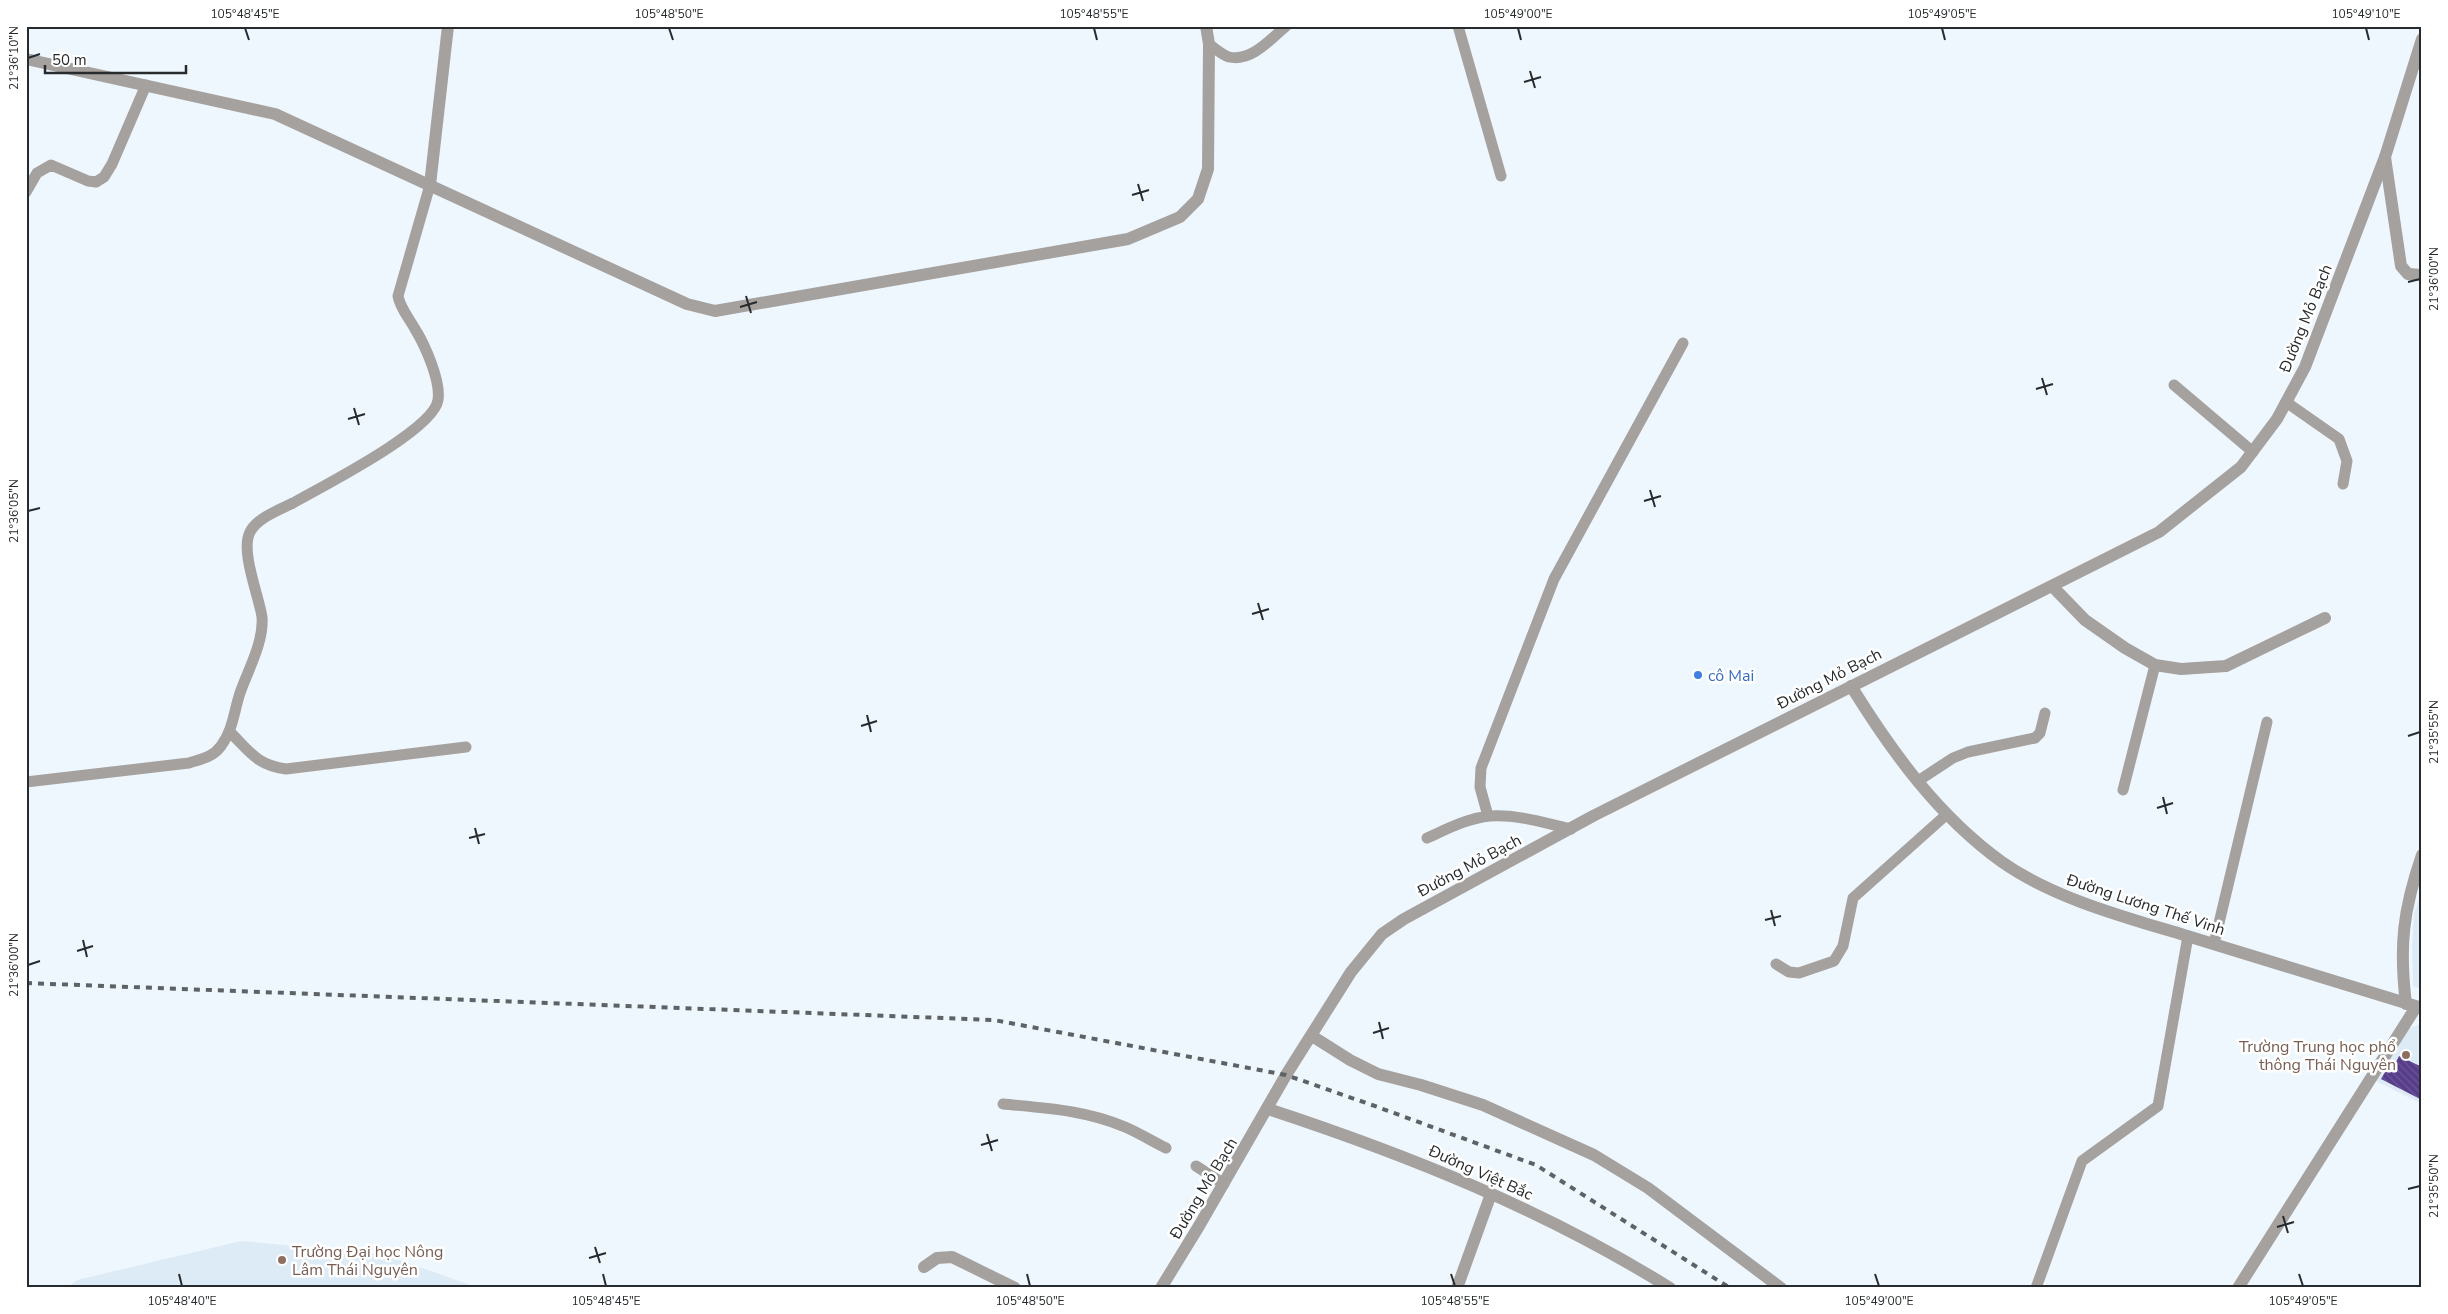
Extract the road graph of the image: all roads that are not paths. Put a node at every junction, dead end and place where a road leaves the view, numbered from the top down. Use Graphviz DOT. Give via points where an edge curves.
graph roads {
  1 [pos="448,26"];
  2 [pos="1206,26"];
  3 [pos="1286,26"];
  4 [pos="1458,26"];
  5 [pos="2422,39"];
  6 [pos="1208,44"];
  7 [pos="26,59"];
  8 [pos="146,85"];
  9 [pos="2385,158"];
  10 [pos="1501,176"];
  11 [pos="430,185"];
  12 [pos="26,192"];
  13 [pos="2422,275"];
  14 [pos="1683,343"];
  15 [pos="2174,385"];
  16 [pos="2286,402"];
  17 [pos="2253,452"];
  18 [pos="2343,484"];
  19 [pos="2052,586"];
  20 [pos="2325,618"];
  21 [pos="2155,665"];
  22 [pos="1851,686"];
  23 [pos="2045,713"];
  24 [pos="2267,722"];
  25 [pos="230,732"];
  26 [pos="466,747"];
  27 [pos="1918,781"];
  28 [pos="26,782"];
  29 [pos="2123,790"];
  30 [pos="1946,815"];
  31 [pos="1488,816"];
  32 [pos="1571,829"];
  33 [pos="1427,838"];
  34 [pos="2422,855"];
  35 [pos="2188,936"];
  36 [pos="2214,944"];
  37 [pos="1776,964"];
  38 [pos="2415,1006"];
  39 [pos="1312,1036"];
  40 [pos="1003,1104"];
  41 [pos="1268,1109"];
  42 [pos="1166,1148"];
  43 [pos="1196,1166"];
  44 [pos="1224,1184"];
  45 [pos="1490,1194"];
  46 [pos="924,1267"];
  47 [pos="1015,1288"];
  48 [pos="1161,1288"];
  49 [pos="1457,1288"];
  50 [pos="1670,1288"];
  51 [pos="1781,1288"];
  52 [pos="2036,1288"];
  53 [pos="2238,1288"];
  1 -- 11 [label="street"];
  2 -- 6 [label="street"];
  3 -- 6 [label="lane" via="1263,47 1245,57 1228,57"];
  4 -- 10 [label="lane"];
  5 -- 9 [label="street, Đường Mỏ Bạch"];
  6 -- 11 [label="street" via="1208,169 1198,199 1180,217 1128,239 715,311 687,304"];
  7 -- 8 [label="street"];
  8 -- 11 [label="street" via="275,114"];
  8 -- 12 [label="lane" via="104,178 88,181 51,165 37,173"];
  9 -- 13 [label="street" via="2401,266 2408,274"];
  9 -- 16 [label="street, Đường Mỏ Bạch" via="2305,367"];
  11 -- 25 [label="lane" via="398,296 432,366 438,388 436,408 429,418 391,445 266,517 250,532 247,541 262,632"];
  14 -- 31 [label="lane" via="1554,579 1481,768 1480,787"];
  15 -- 17 [label="lane"];
  16 -- 17 [label="street, Đường Mỏ Bạch"];
  16 -- 18 [label="lane" via="2340,439 2348,461"];
  17 -- 19 [label="street, Đường Mỏ Bạch" via="2241,467 2159,532"];
  19 -- 21 [label="street" via="2085,620"];
  19 -- 22 [label="street, Đường Mỏ Bạch"];
  20 -- 21 [label="street" via="2226,666 2181,669"];
  21 -- 29 [label="lane"];
  22 -- 27 [label="street, Đường Lương Thế Vinh" via="1884,738"];
  22 -- 32 [label="street, Đường Mỏ Bạch"];
  23 -- 27 [label="lane" via="2040,733 2035,738 1960,755"];
  24 -- 36 [label="lane"];
  25 -- 26 [label="lane" via="270,767 286,768"];
  25 -- 28 [label="lane" via="210,757 189,763"];
  27 -- 30 [label="street, Đường Lương Thế Vinh"];
  30 -- 35 [label="street, Đường Lương Thế Vinh" via="2004,863 2056,892 2108,912"];
  30 -- 37 [label="lane" via="1853,898 1842,946 1834,961 1799,973 1789,972"];
  31 -- 32 [label="lane" via="1507,816"];
  31 -- 33 [label="lane" via="1460,823"];
  32 -- 39 [label="street, Đường Mỏ Bạch" via="1382,934 1351,972"];
  34 -- 38 [label="street" via="2404,913 2401,967"];
  35 -- 36 [label="street, Đường Lương Thế Vinh"];
  35 -- 52 [label="lane" via="2158,1106 2082,1161"];
  36 -- 38 [label="street, Đường Lương Thế Vinh"];
  38 -- 53 [label="street"];
  39 -- 41 [label="street, Đường Mỏ Bạch"];
  39 -- 51 [label="street" via="1378,1074 1483,1105 1594,1155 1648,1188"];
  40 -- 42 [label="lane" via="1066,1110 1097,1117"];
  41 -- 44 [label="street, Đường Mỏ Bạch"];
  41 -- 45 [label="street, Đường Việt Bắc" via="1410,1158"];
  43 -- 44 [label="lane"];
  44 -- 48 [label="street, Đường Mỏ Bạch"];
  45 -- 49 [label="street"];
  45 -- 50 [label="street, Đường Việt Bắc" via="1620,1257"];
  46 -- 47 [label="street" via="936,1258 952,1257"];
}
